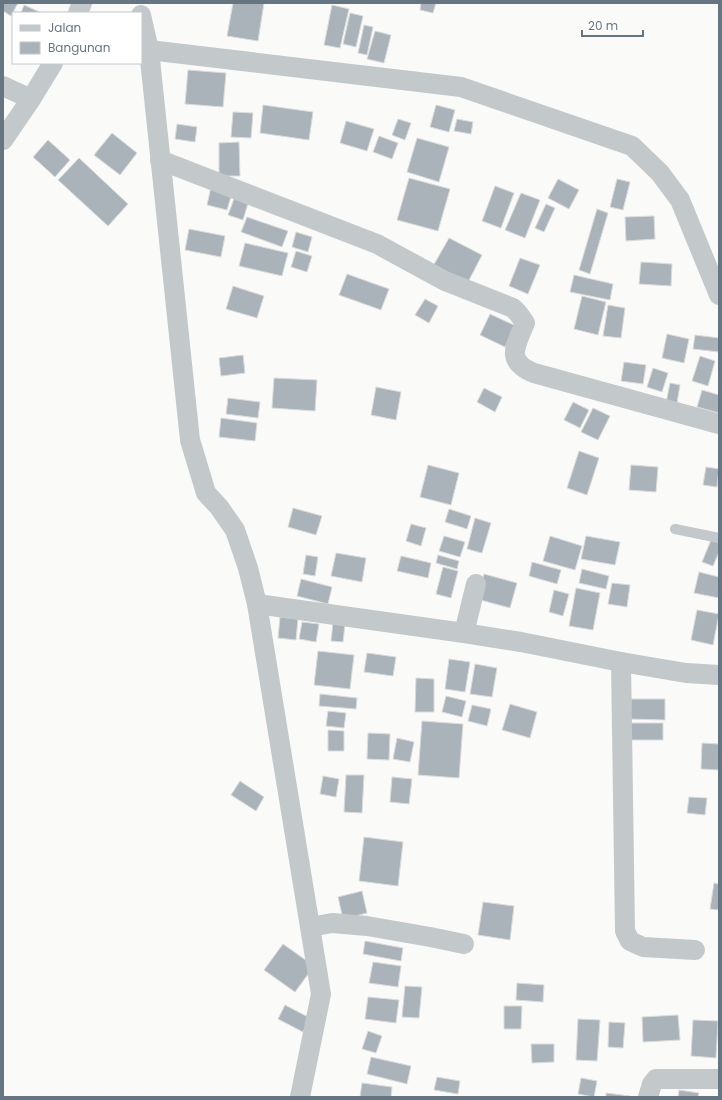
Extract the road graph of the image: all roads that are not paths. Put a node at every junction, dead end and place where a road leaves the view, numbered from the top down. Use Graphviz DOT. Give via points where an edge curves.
graph roads {
  1 [pos="142,18"];
  2 [pos="149,50"];
  3 [pos="52,64"];
  4 [pos="3,86"];
  5 [pos="31,99"];
  6 [pos="3,140"];
  7 [pos="160,160"];
  8 [pos="719,295"];
  9 [pos="719,424"];
  10 [pos="675,529"];
  11 [pos="719,538"];
  12 [pos="476,584"];
  13 [pos="257,604"];
  14 [pos="464,633"];
  15 [pos="621,662"];
  16 [pos="719,675"];
  17 [pos="310,927"];
  18 [pos="464,944"];
  19 [pos="695,950"];
  20 [pos="719,1079"];
  21 [pos="300,1097"];
  22 [pos="648,1097"];
  1 -- 2 [label="street"];
  2 -- 7 [label="street"];
  2 -- 8 [label="street" via="461,87 632,146 660,173 680,200"];
  3 -- 5 [label="street"];
  4 -- 5 [label="street"];
  5 -- 6 [label="street"];
  7 -- 9 [label="street" via="377,244 445,281 512,308 525,323 514,356 524,369"];
  7 -- 13 [label="street" via="190,440 206,493 235,530"];
  10 -- 11 [label="lane"];
  12 -- 14 [label="street"];
  13 -- 14 [label="street"];
  13 -- 17 [label="street"];
  14 -- 15 [label="street"];
  15 -- 16 [label="street" via="686,673"];
  15 -- 19 [label="street" via="625,931 630,941 642,947"];
  17 -- 18 [label="street" via="332,922"];
  17 -- 21 [label="street" via="321,994"];
  20 -- 22 [label="street" via="656,1079"];
}
